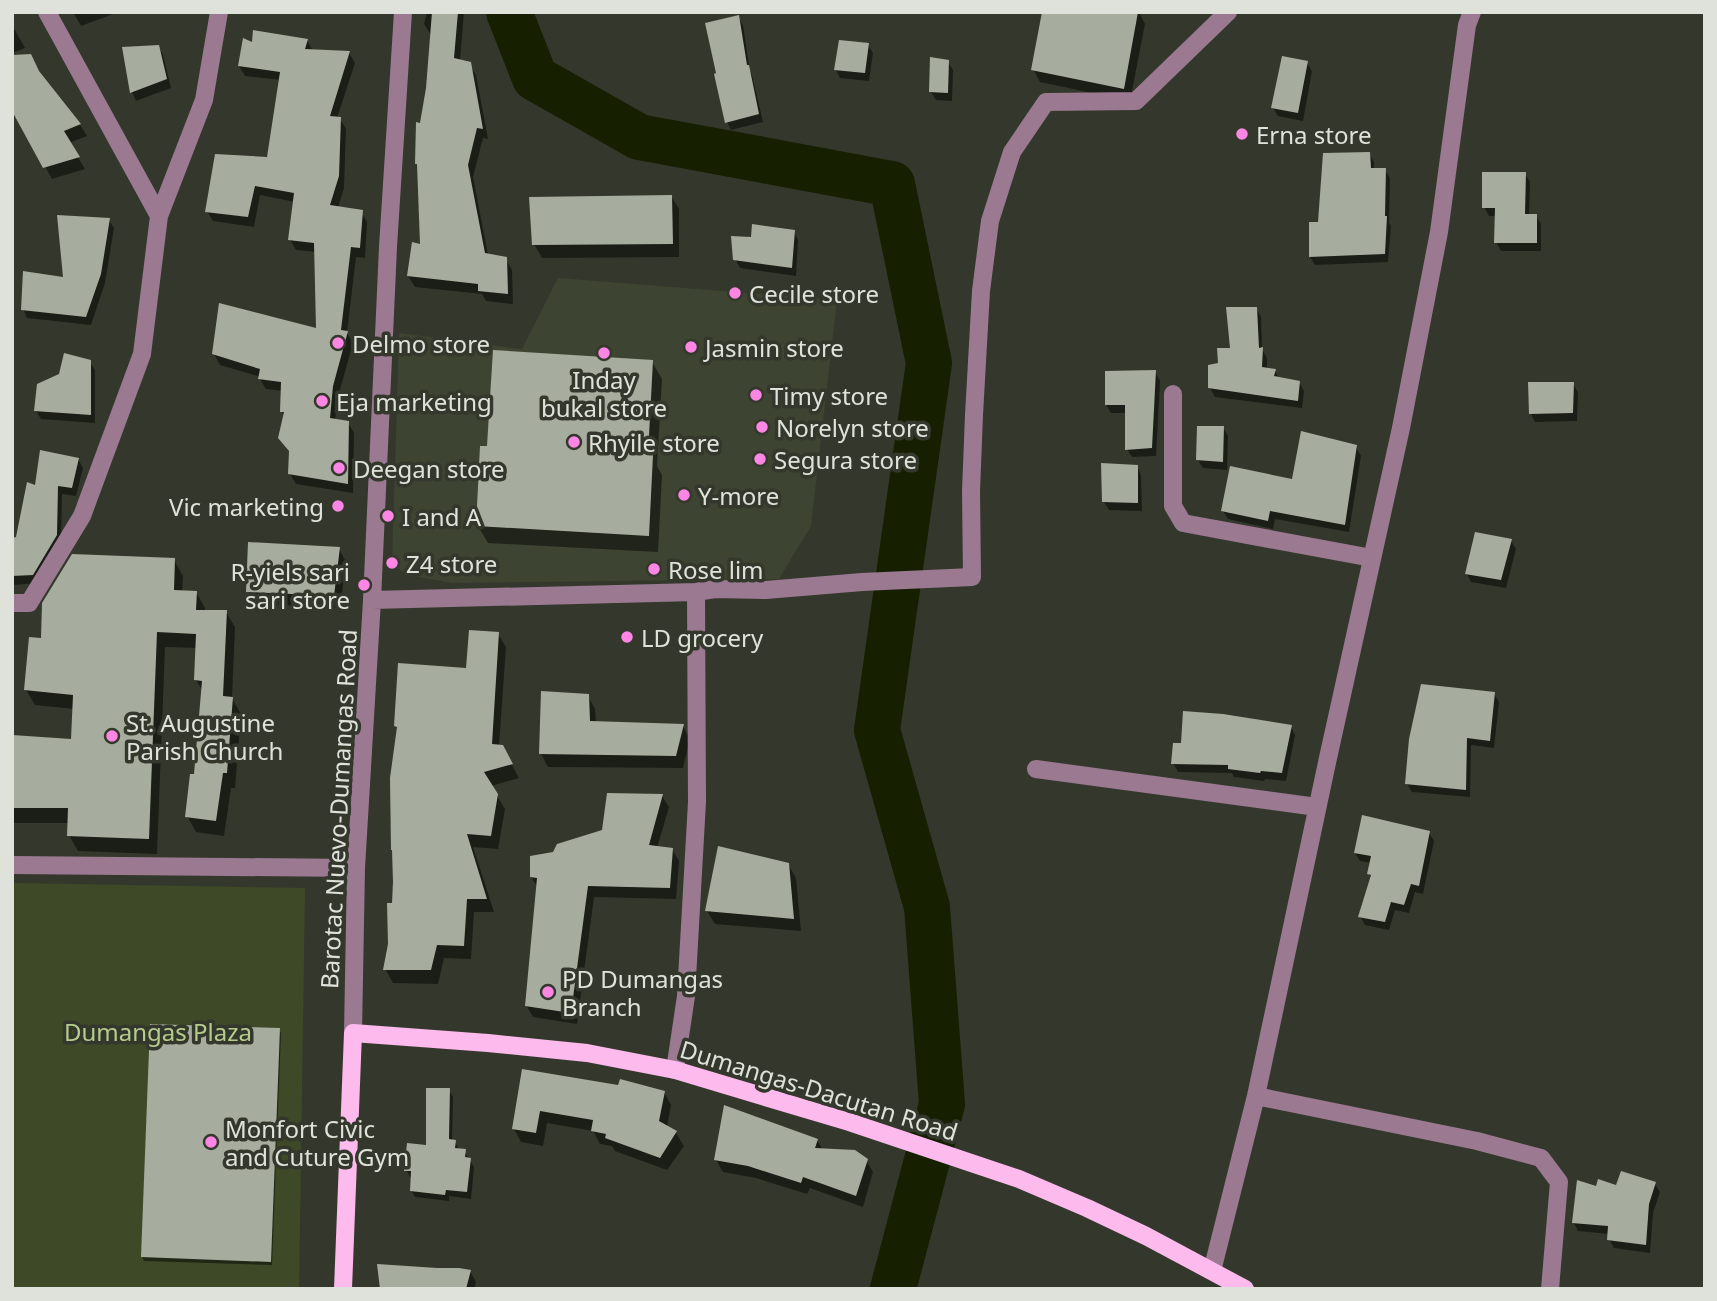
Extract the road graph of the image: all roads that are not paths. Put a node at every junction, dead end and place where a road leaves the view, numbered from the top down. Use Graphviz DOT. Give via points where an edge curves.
graph roads {
  1 [pos="47,12"];
  2 [pos="219,12"];
  3 [pos="403,12"];
  4 [pos="1228,12"];
  5 [pos="1472,12"];
  6 [pos="159,216"];
  7 [pos="1173,394"];
  8 [pos="1372,558"];
  9 [pos="696,592"];
  10 [pos="372,600"];
  11 [pos="12,603"];
  12 [pos="1035,769"];
  13 [pos="1317,807"];
  14 [pos="12,865"];
  15 [pos="356,868"];
  16 [pos="353,1033"];
  17 [pos="675,1070"];
  18 [pos="1256,1096"];
  19 [pos="1212,1271"];
  20 [pos="342,1289"];
  21 [pos="1245,1289"];
  22 [pos="1550,1289"];
  1 -- 6 [label="street"];
  2 -- 6 [label="street" via="204,100"];
  3 -- 10 [label="street, Barotac Nuevo-Dumangas Road"];
  4 -- 9 [label="street" via="1136,101 1046,102 1012,152 990,221 981,290 971,491 972,577"];
  5 -- 8 [label="street" via="1466,25 1438,232"];
  6 -- 11 [label="street" via="142,354 82,516 29,603"];
  7 -- 8 [label="street" via="1173,506 1184,523"];
  8 -- 13 [label="street"];
  9 -- 10 [label="street"];
  9 -- 17 [label="street" via="697,802 686,996"];
  10 -- 15 [label="street, Barotac Nuevo-Dumangas Road"];
  12 -- 13 [label="street"];
  13 -- 18 [label="street"];
  14 -- 15 [label="street"];
  15 -- 16 [label="street, Barotac Nuevo-Dumangas Road"];
  16 -- 17 [label="main road, Dumangas-Dacutan Road" via="587,1053"];
  16 -- 20 [label="main road, Barotac Nuevo-Dumangas Road"];
  17 -- 19 [label="main road, Dumangas-Dacutan Road" via="1019,1179"];
  18 -- 19 [label="street"];
  18 -- 22 [label="street" via="1541,1158 1559,1182"];
  19 -- 21 [label="main road, Dumangas-Dacutan Road"];
}
